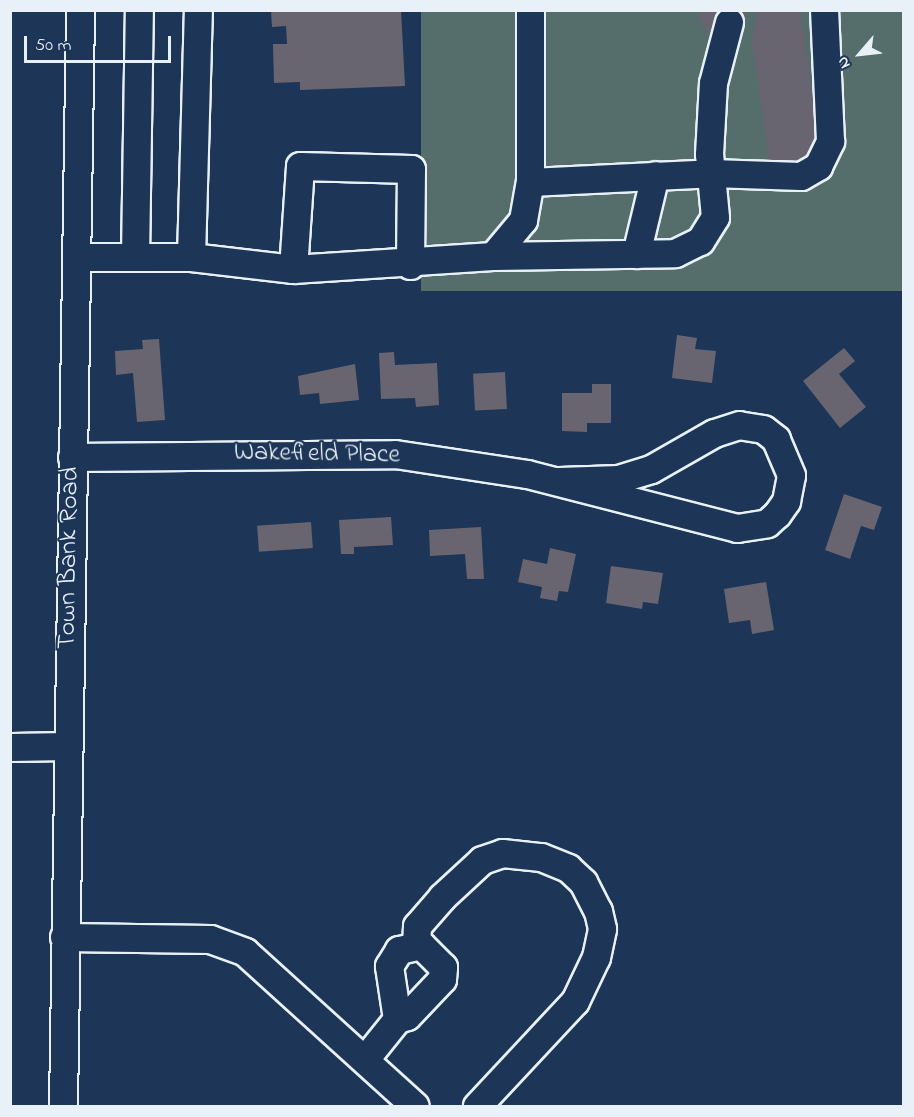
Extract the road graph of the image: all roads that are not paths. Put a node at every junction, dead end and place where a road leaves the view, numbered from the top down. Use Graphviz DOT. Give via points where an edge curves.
graph roads {
  1 [pos="80,10"];
  2 [pos="139,10"];
  3 [pos="198,10"];
  4 [pos="530,10"];
  5 [pos="824,10"];
  6 [pos="729,22"];
  7 [pos="711,173"];
  8 [pos="655,175"];
  9 [pos="530,182"];
  10 [pos="636,254"];
  11 [pos="191,256"];
  12 [pos="493,256"];
  13 [pos="76,257"];
  14 [pos="135,257"];
  15 [pos="410,265"];
  16 [pos="293,269"];
  17 [pos="72,458"];
  18 [pos="559,481"];
  19 [pos="66,746"];
  20 [pos="10,747"];
  21 [pos="64,937"];
  22 [pos="416,945"];
  23 [pos="397,1019"];
  24 [pos="365,1059"];
  25 [pos="63,1107"];
  26 [pos="415,1107"];
  27 [pos="477,1107"];
  1 -- 13 [label="street, Town Bank Road"];
  2 -- 14 [label="street"];
  3 -- 11 [label="street"];
  4 -- 9 [label="street"];
  5 -- 7 [label="street" via="830,141 818,166 782,179"];
  6 -- 7 [label="street" via="713,83"];
  7 -- 8 [label="street"];
  7 -- 10 [label="street" via="715,217 700,241 675,253"];
  8 -- 9 [label="street"];
  8 -- 10 [label="street"];
  9 -- 12 [label="street" via="523,220"];
  10 -- 12 [label="street"];
  11 -- 14 [label="street"];
  11 -- 16 [label="street"];
  12 -- 15 [label="street"];
  13 -- 14 [label="street"];
  13 -- 17 [label="street, Town Bank Road"];
  15 -- 16 [label="street"];
  15 -- 16 [label="street" via="411,169 300,166"];
  17 -- 18 [label="street, Wakefield Place" via="395,454"];
  17 -- 19 [label="street, Town Bank Road"];
  18 -- 18 [label="street, Wakefield Place" via="749,528 767,523 782,509 790,475 776,439 763,429 739,425 714,433 651,469 619,478"];
  19 -- 20 [label="street"];
  19 -- 21 [label="street, Town Bank Road"];
  21 -- 24 [label="street" via="210,939 230,945 245,952"];
  21 -- 25 [label="street, Town Bank Road"];
  22 -- 23 [label="street" via="399,950 389,966"];
  22 -- 23 [label="street" via="443,967 442,979 407,1016"];
  22 -- 27 [label="street" via="417,926 442,897 482,860 502,853 541,856 568,868 584,882 598,911 602,929 596,957 575,1000"];
  23 -- 24 [label="street"];
  24 -- 26 [label="street"];
}
